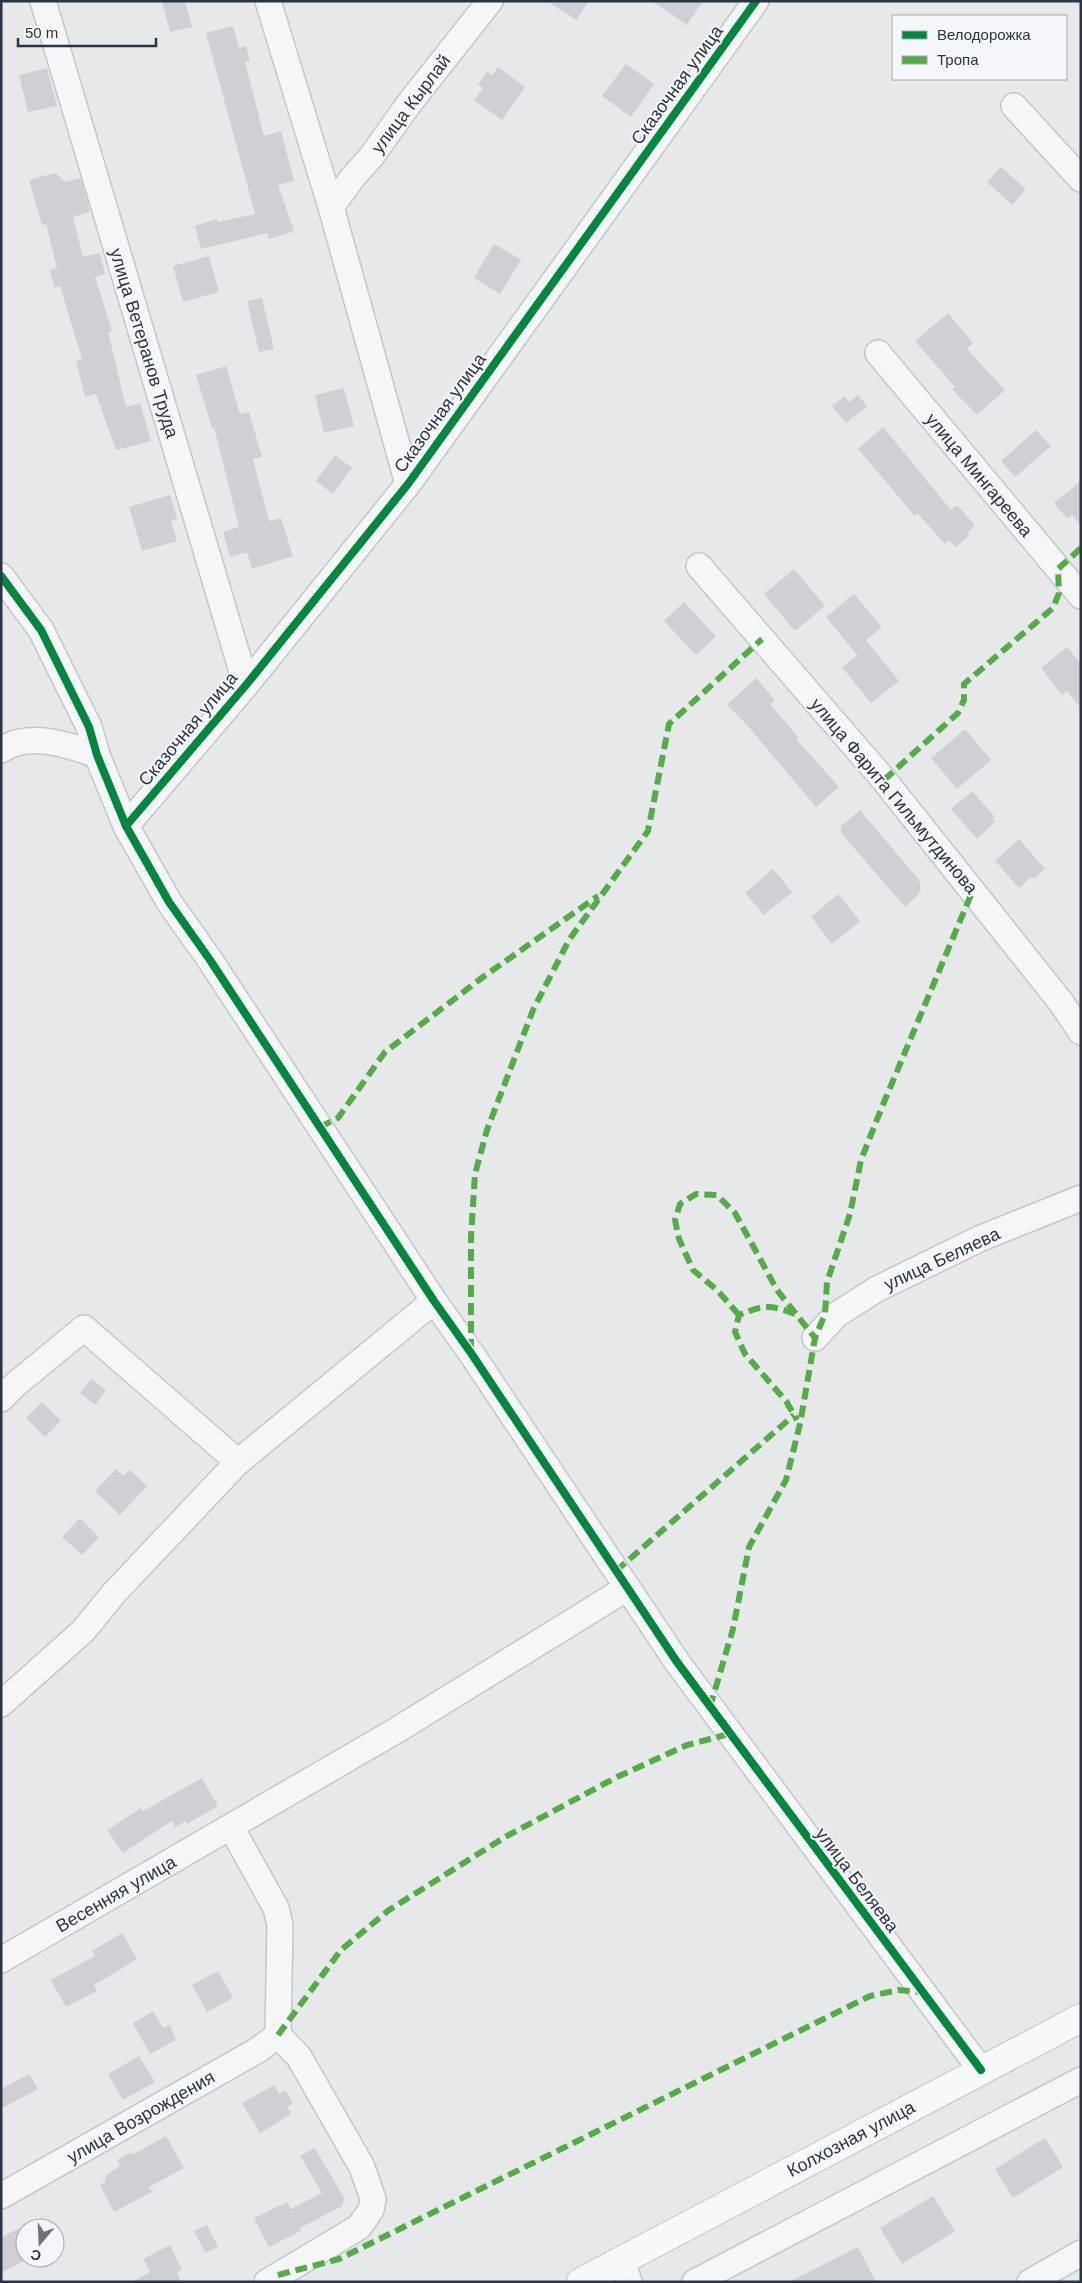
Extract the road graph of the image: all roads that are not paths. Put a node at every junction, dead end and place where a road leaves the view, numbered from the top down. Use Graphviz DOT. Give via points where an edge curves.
graph roads {
  1 [pos="43,1"];
  2 [pos="268,1"];
  3 [pos="490,1"];
  4 [pos="756,1"];
  5 [pos="1014,106"];
  6 [pos="1081,179"];
  7 [pos="331,206"];
  8 [pos="878,353"];
  9 [pos="408,484"];
  10 [pos="699,566"];
  11 [pos="1,576"];
  12 [pos="1081,596"];
  13 [pos="246,685"];
  14 [pos="3,748"];
  15 [pos="97,755"];
  16 [pos="126,826"];
  17 [pos="1081,1032"];
  18 [pos="1081,1198"];
  19 [pos="434,1301"];
  20 [pos="815,1338"];
  21 [pos="1,1399"];
  22 [pos="238,1462"];
  23 [pos="627,1588"];
  24 [pos="1,1704"];
  25 [pos="231,1827"];
  26 [pos="1,1960"];
  27 [pos="1081,2018"];
  28 [pos="278,2035"];
  29 [pos="981,2070"];
  30 [pos="1081,2080"];
  31 [pos="1,2196"];
  32 [pos="1081,2253"];
  33 [pos="626,2271"];
  34 [pos="267,2282"];
  35 [pos="581,2282"];
  36 [pos="695,2282"];
  37 [pos="1030,2282"];
  1 -- 13 [label="street, улица Ветеранов Труда"];
  2 -- 7 [label="street"];
  3 -- 7 [label="street, улица Кырлай"];
  4 -- 9 [label="street, Сказочная улица"];
  5 -- 6 [label="street"];
  7 -- 9 [label="street"];
  8 -- 12 [label="street, улица Мингареева"];
  9 -- 13 [label="street, Сказочная улица"];
  10 -- 17 [label="street, улица Фарита Гильмутдинова" via="884,780 1042,978"];
  11 -- 15 [label="street, улица Беляева" via="41,630 89,726"];
  13 -- 16 [label="street, Сказочная улица"];
  14 -- 15 [label="street" via="34,741 60,742"];
  15 -- 16 [label="street, улица Беляева"];
  16 -- 19 [label="street, улица Беляева" via="168,902"];
  18 -- 20 [label="street, улица Беляева" via="979,1239 877,1290 836,1315"];
  19 -- 22 [label="street"];
  19 -- 23 [label="street, улица Беляева"];
  21 -- 22 [label="street" via="84,1328"];
  22 -- 24 [label="street" via="115,1592 83,1631"];
  23 -- 25 [label="street, Весенняя улица" via="397,1730"];
  23 -- 29 [label="street, улица Беляева" via="710,1707"];
  25 -- 26 [label="street, Весенняя улица"];
  25 -- 28 [label="street" via="276,1908 280,1925"];
  27 -- 29 [label="main road, Колхозная улица"];
  28 -- 31 [label="street, улица Возрождения" via="258,2050"];
  28 -- 34 [label="street" via="299,2057 362,2167 371,2190 371,2210 359,2227"];
  29 -- 33 [label="main road, Колхозная улица"];
  30 -- 36 [label="street"];
  32 -- 37 [label="street"];
  33 -- 35 [label="main road, Колхозная улица"];
}
